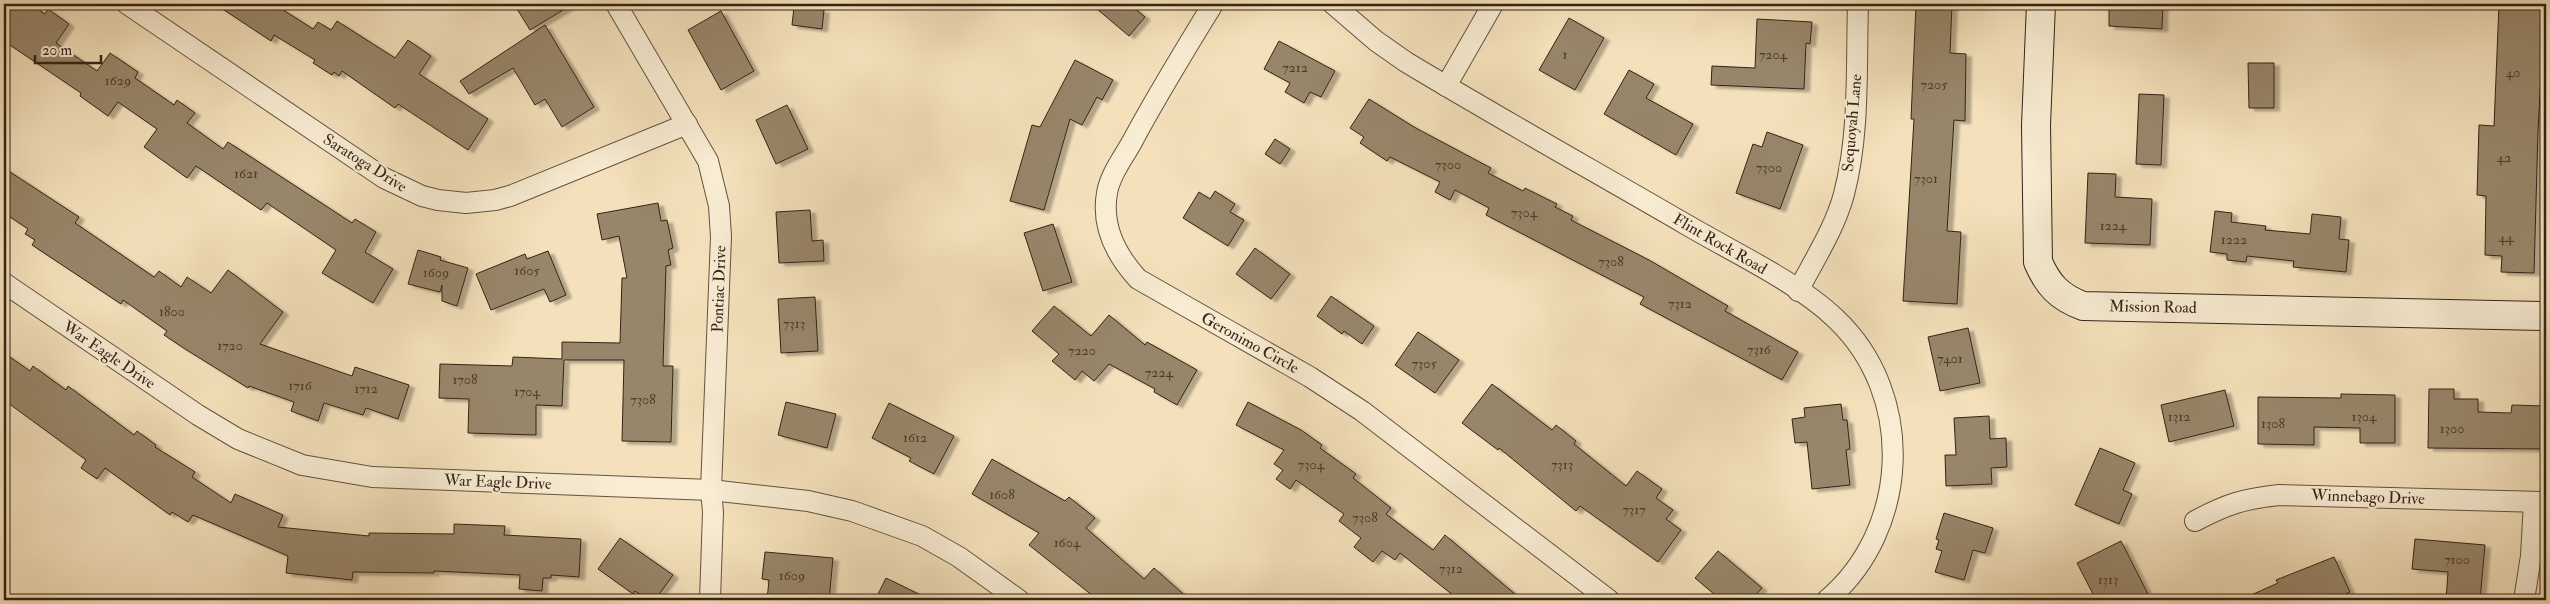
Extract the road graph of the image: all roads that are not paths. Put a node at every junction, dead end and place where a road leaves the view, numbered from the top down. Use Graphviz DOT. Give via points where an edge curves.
graph roads {
  1 [pos="127,4"];
  2 [pos="616,4"];
  3 [pos="1213,4"];
  4 [pos="1333,4"];
  5 [pos="1493,4"];
  6 [pos="1858,4"];
  7 [pos="2041,4"];
  8 [pos="1446,86"];
  9 [pos="687,124"];
  10 [pos="4,283"];
  11 [pos="1798,291"];
  12 [pos="2546,316"];
  13 [pos="711,490"];
  14 [pos="2540,502"];
  15 [pos="2195,521"];
  16 [pos="710,600"];
  17 [pos="1019,600"];
  18 [pos="1609,600"];
  19 [pos="1827,600"];
  20 [pos="2524,600"];
  1 -- 9 [label="street, Saratoga Drive" via="384,178 438,200 466,203 510,196"];
  2 -- 9 [label="street, Pontiac Drive"];
  3 -- 18 [label="street, Geronimo Circle" via="1109,182 1106,214 1114,248 1123,262 1138,279 1310,377 1362,411"];
  4 -- 8 [label="street, Flint Rock Road" via="1376,41"];
  5 -- 8 [label="street"];
  6 -- 11 [label="street, Sequoyah Lane" via="1851,160 1844,196"];
  7 -- 12 [label="street, Mission Road" via="2036,134 2038,262 2047,281 2069,300 2083,306"];
  8 -- 11 [label="street, Flint Rock Road"];
  9 -- 13 [label="street, Pontiac Drive" via="708,161 719,206 721,237"];
  10 -- 13 [label="street, War Eagle Drive" via="198,415 238,439 302,465 372,477"];
  11 -- 19 [label="street, Flint Rock Road" via="1837,320 1870,362 1885,397 1893,445 1892,479 1882,524 1863,560"];
  13 -- 16 [label="street, Pontiac Drive" via="714,512"];
  13 -- 17 [label="street, War Eagle Drive" via="852,511 922,536 959,557"];
  14 -- 15 [label="street, Winnebago Drive" via="2279,495 2228,504"];
  14 -- 20 [label="street"];
}
